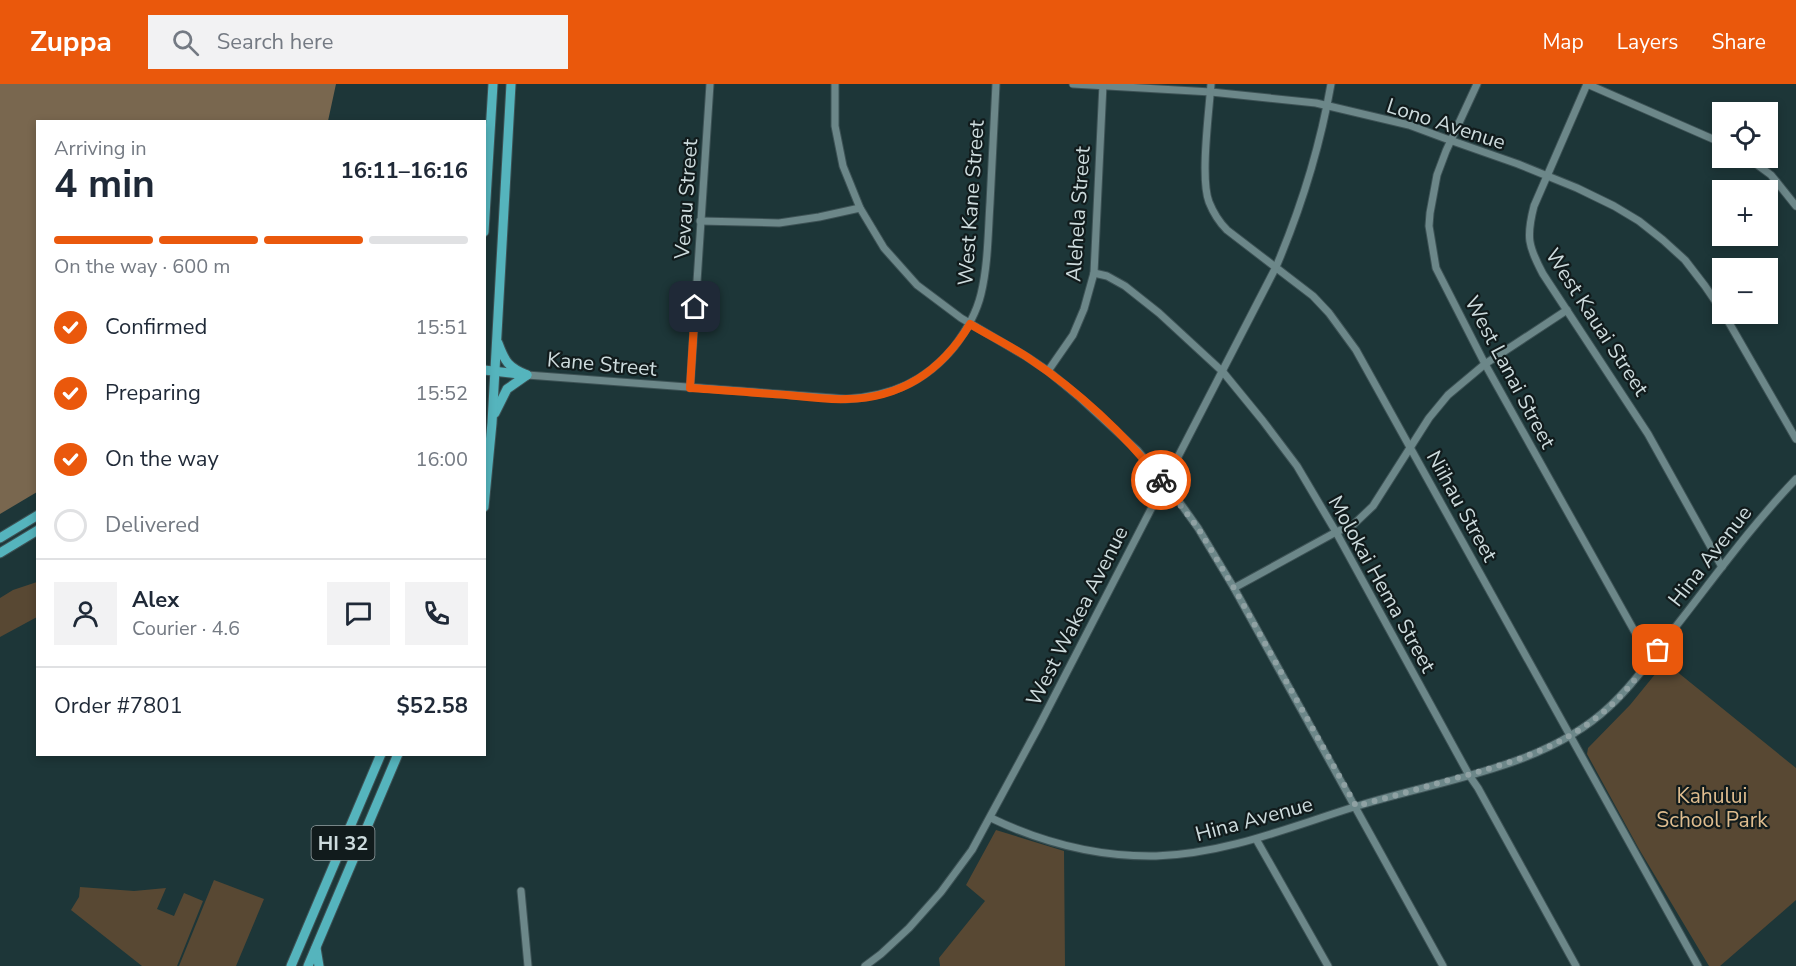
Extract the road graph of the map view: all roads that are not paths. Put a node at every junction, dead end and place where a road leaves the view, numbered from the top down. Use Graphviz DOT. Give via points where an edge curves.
graph roads {
  1 [pos="493,84"];
  2 [pos="511,84"];
  3 [pos="710,84"];
  4 [pos="835,84"];
  5 [pos="996,84"];
  6 [pos="1073,84"];
  7 [pos="1332,84"];
  8 [pos="1477,84"];
  9 [pos="1587,84"];
  10 [pos="1103,85"];
  11 [pos="1211,88"];
  12 [pos="1327,106"];
  13 [pos="1712,139"];
  14 [pos="1451,140"];
  15 [pos="1762,168"];
  16 [pos="1546,176"];
  17 [pos="486,204"];
  18 [pos="504,204"];
  19 [pos="1796,206"];
  20 [pos="860,208"];
  21 [pos="700,221"];
  22 [pos="1276,267"];
  23 [pos="1094,273"];
  24 [pos="1712,295"];
  25 [pos="1567,310"];
  26 [pos="970,324"];
  27 [pos="1730,324"];
  28 [pos="496,338"];
  29 [pos="1485,364"];
  30 [pos="490,371"];
  31 [pos="1048,371"];
  32 [pos="1223,372"];
  33 [pos="527,375"];
  34 [pos="690,388"];
  35 [pos="492,423"];
  36 [pos="1796,439"];
  37 [pos="1411,448"];
  38 [pos="1796,479"];
  39 [pos="1165,484"];
  40 [pos="486,486"];
  41 [pos="36,516"];
  42 [pos="36,531"];
  43 [pos="1336,532"];
  44 [pos="0,538"];
  45 [pos="0,553"];
  46 [pos="1722,567"];
  47 [pos="1234,588"];
  48 [pos="1650,659"];
  49 [pos="1570,736"];
  50 [pos="380,756"];
  51 [pos="397,756"];
  52 [pos="1469,775"];
  53 [pos="1356,806"];
  54 [pos="991,818"];
  55 [pos="1256,839"];
  56 [pos="521,891"];
  57 [pos="316,948"];
  58 [pos="291,966"];
  59 [pos="308,966"];
  60 [pos="319,966"];
  61 [pos="528,966"];
  62 [pos="866,966"];
  63 [pos="1328,966"];
  64 [pos="1443,966"];
  65 [pos="1576,966"];
  66 [pos="1698,966"];
  1 -- 17 [label="main road"];
  2 -- 18 [label="main road"];
  3 -- 21 [label="street, Vevau Street"];
  4 -- 20 [label="street" via="839,151"];
  5 -- 26 [label="street, West Kane Street" via="986,263 981,297"];
  6 -- 10 [label="street, Lono Avenue"];
  7 -- 12 [label="street, West Wakea Avenue"];
  8 -- 14 [label="street, West Lanai Street"];
  9 -- 13 [label="street"];
  9 -- 16 [label="street, West Kauai Street"];
  10 -- 11 [label="street, Lono Avenue"];
  10 -- 23 [label="street, Alehela Street"];
  11 -- 12 [label="street, Lono Avenue"];
  11 -- 22 [label="street, Niihau Street" via="1206,168 1209,201 1227,230"];
  12 -- 14 [label="street, Lono Avenue" via="1409,125"];
  12 -- 22 [label="street, West Wakea Avenue" via="1308,183"];
  14 -- 16 [label="street, Lono Avenue"];
  14 -- 29 [label="street, West Lanai Street" via="1432,201 1431,246 1436,268"];
  15 -- 19 [label="street"];
  16 -- 24 [label="street, Lono Avenue" via="1595,196 1639,221 1684,260"];
  16 -- 25 [label="street, West Kauai Street" via="1534,206 1528,238 1532,254"];
  17 -- 18 [label="main road"];
  18 -- 28 [label="main road"];
  20 -- 21 [label="street" via="779,223"];
  20 -- 26 [label="street" via="884,248 917,285"];
  21 -- 34 [label="street, Vevau Street"];
  22 -- 32 [label="street, West Wakea Avenue"];
  22 -- 37 [label="street, Niihau Street" via="1313,296 1341,328"];
  23 -- 31 [label="street, Alehela Street" via="1073,335"];
  23 -- 32 [label="street, Molokai Hema Street" via="1125,286"];
  25 -- 29 [label="street"];
  25 -- 46 [label="street, West Kauai Street" via="1648,434"];
  26 -- 31 [label="street"];
  26 -- 34 [label="street, Kane Street" via="930,372 879,395 834,399"];
  27 -- 36 [label="street, Lono Avenue"];
  28 -- 30 [label="main road"];
  28 -- 33 [label="main road" via="507,363"];
  29 -- 37 [label="street" via="1448,395"];
  29 -- 48 [label="street, West Lanai Street"];
  30 -- 33 [label="main road"];
  30 -- 35 [label="main road"];
  31 -- 39 [label="street" via="1137,450"];
  32 -- 39 [label="street, West Wakea Avenue"];
  32 -- 43 [label="street, Molokai Hema Street" via="1297,466"];
  33 -- 34 [label="street, Kane Street"];
  33 -- 35 [label="main road" via="507,389"];
  35 -- 40 [label="main road"];
  37 -- 43 [label="street" via="1366,513 1353,525"];
  37 -- 49 [label="street, Niihau Street"];
  38 -- 46 [label="street, Hina Avenue"];
  39 -- 47 [label="street" via="1198,528"];
  39 -- 54 [label="street, West Wakea Avenue"];
  41 -- 44 [label="main road"];
  42 -- 45 [label="main road"];
  43 -- 47 [label="street"];
  43 -- 52 [label="street, Molokai Hema Street"];
  46 -- 48 [label="street, Hina Avenue"];
  47 -- 53 [label="street"];
  48 -- 49 [label="street, Hina Avenue" via="1609,708"];
  49 -- 52 [label="street, Hina Avenue" via="1535,754"];
  49 -- 66 [label="street, Niihau Street"];
  50 -- 58 [label="main road, HI 32"];
  51 -- 57 [label="main road, HI 32"];
  52 -- 53 [label="street, Hina Avenue"];
  52 -- 65 [label="street, Molokai Hema Street"];
  53 -- 55 [label="street, Hina Avenue"];
  53 -- 64 [label="street"];
  54 -- 55 [label="street, Hina Avenue" via="1046,840 1129,856 1180,854"];
  54 -- 62 [label="street, West Wakea Avenue" via="963,864 934,900"];
  55 -- 63 [label="street"];
  56 -- 61 [label="street"];
  57 -- 59 [label="main road, HI 32"];
  57 -- 60 [label="main road"];
}
